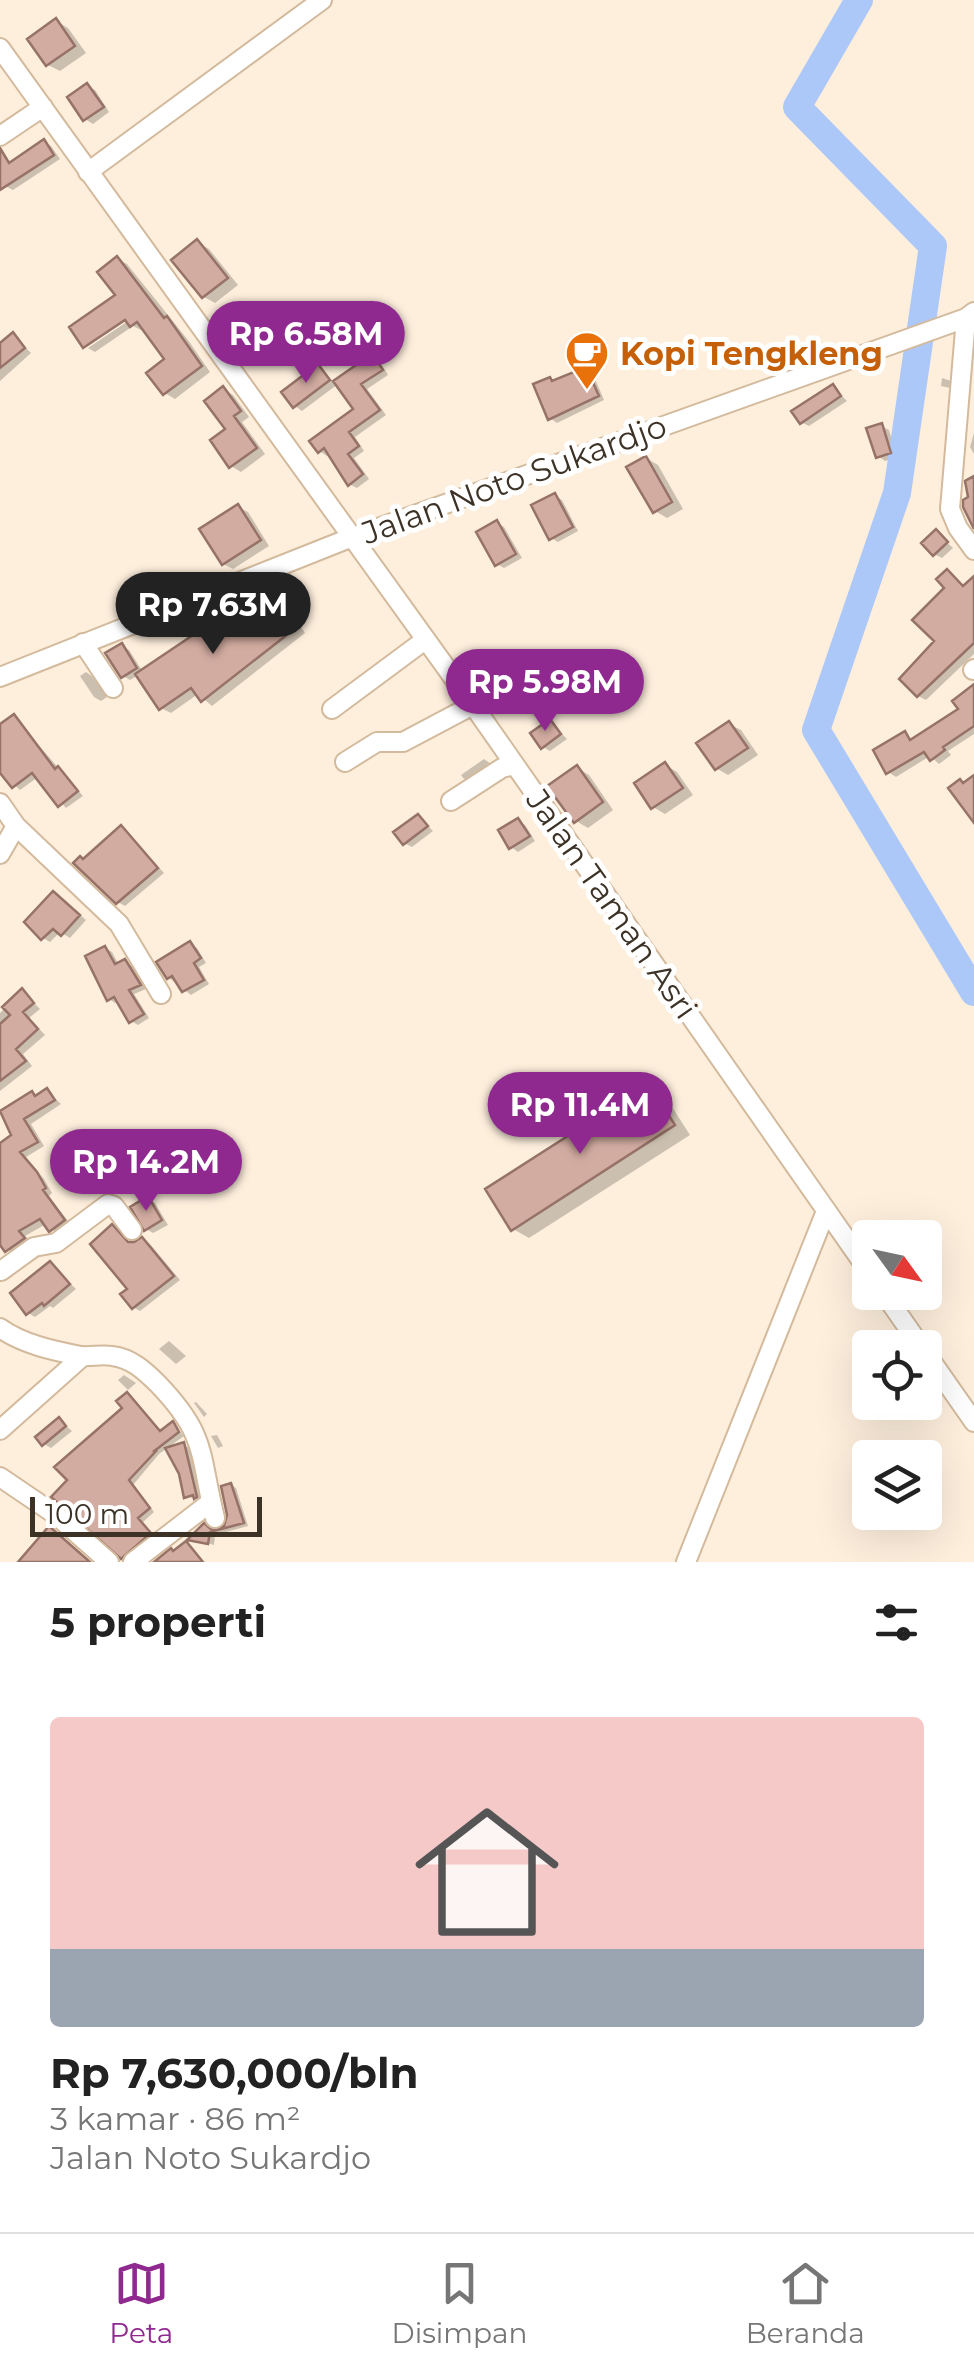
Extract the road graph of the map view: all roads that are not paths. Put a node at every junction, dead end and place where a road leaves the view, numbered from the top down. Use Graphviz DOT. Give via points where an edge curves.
graph roads {
  1 [pos="322,0"];
  2 [pos="0,48"];
  3 [pos="42,108"];
  4 [pos="0,136"];
  5 [pos="88,172"];
  6 [pos="970,315"];
  7 [pos="350,538"];
  8 [pos="974,550"];
  9 [pos="425,640"];
  10 [pos="83,643"];
  11 [pos="0,677"];
  12 [pos="113,688"];
  13 [pos="473,706"];
  14 [pos="332,709"];
  15 [pos="345,762"];
  16 [pos="514,765"];
  17 [pos="452,801"];
  18 [pos="0,803"];
  19 [pos="16,826"];
  20 [pos="0,854"];
  21 [pos="161,994"];
  22 [pos="826,1211"];
  23 [pos="132,1230"];
  24 [pos="852,1248"];
  25 [pos="0,1271"];
  26 [pos="0,1328"];
  27 [pos="83,1356"];
  28 [pos="942,1376"];
  29 [pos="974,1422"];
  30 [pos="0,1430"];
  31 [pos="0,1478"];
  32 [pos="108,1562"];
  33 [pos="132,1562"];
  34 [pos="686,1562"];
  1 -- 5 [label="street"];
  2 -- 3 [label="street, Jalan Taman Asri"];
  3 -- 4 [label="street"];
  3 -- 5 [label="street, Jalan Taman Asri"];
  5 -- 7 [label="street, Jalan Taman Asri"];
  6 -- 7 [label="street, Jalan Noto Sukardjo"];
  6 -- 8 [label="street" via="950,509"];
  7 -- 9 [label="street, Jalan Taman Asri"];
  7 -- 10 [label="street, Jalan Noto Sukardjo"];
  9 -- 13 [label="street, Jalan Taman Asri"];
  9 -- 14 [label="street"];
  10 -- 11 [label="street, Jalan Noto Sukardjo"];
  10 -- 12 [label="street"];
  13 -- 15 [label="street" via="403,742 376,742"];
  13 -- 16 [label="street, Jalan Taman Asri"];
  16 -- 17 [label="street"];
  16 -- 22 [label="street, Jalan Taman Asri"];
  18 -- 19 [label="street"];
  19 -- 20 [label="street"];
  19 -- 21 [label="street" via="119,924"];
  22 -- 24 [label="street, Jalan Taman Asri"];
  22 -- 34 [label="street"];
  23 -- 25 [label="street" via="108,1204 56,1243 34,1246"];
  26 -- 27 [label="street"];
  27 -- 30 [label="street"];
  27 -- 33 [label="street" via="132,1362 183,1410 204,1456 213,1510"];
  28 -- 29 [label="street"];
  31 -- 32 [label="street"];
}
